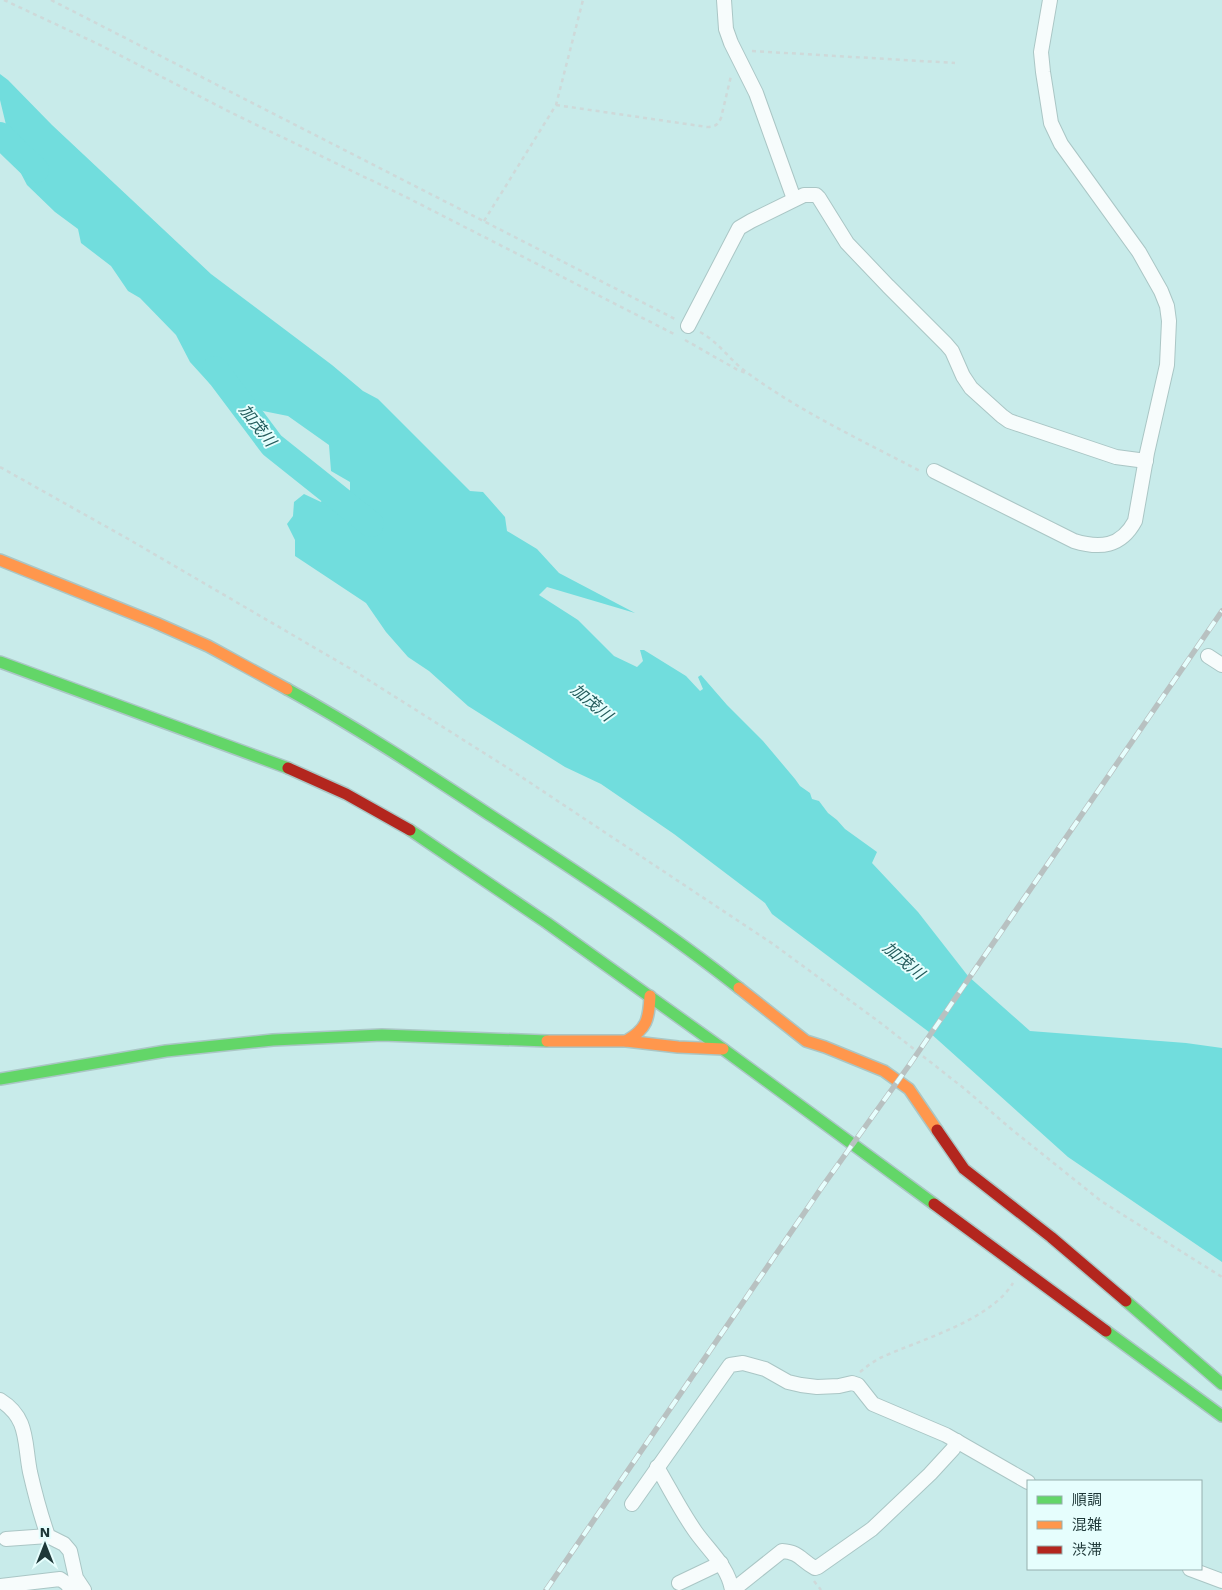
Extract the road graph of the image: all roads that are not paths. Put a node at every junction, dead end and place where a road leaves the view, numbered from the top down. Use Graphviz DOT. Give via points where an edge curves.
graph roads {
  1 [pos="724,0"];
  2 [pos="1050,0"];
  3 [pos="794,199"];
  4 [pos="688,326"];
  5 [pos="1146,461"];
  6 [pos="934,472"];
  7 [pos="0,560"];
  8 [pos="1208,656"];
  9 [pos="0,662"];
  10 [pos="1222,665"];
  11 [pos="650,996"];
  12 [pos="626,1041"];
  13 [pos="724,1049"];
  14 [pos="0,1079"];
  15 [pos="1222,1384"];
  16 [pos="0,1400"];
  17 [pos="1222,1416"];
  18 [pos="957,1441"];
  19 [pos="657,1467"];
  20 [pos="1027,1481"];
  21 [pos="632,1504"];
  22 [pos="48,1536"];
  23 [pos="6,1540"];
  24 [pos="721,1563"];
  25 [pos="1193,1570"];
  26 [pos="1222,1581"];
  27 [pos="679,1583"];
  28 [pos="0,1586"];
  29 [pos="72,1590"];
  30 [pos="84,1590"];
  31 [pos="733,1590"];
  1 -- 3 [label="street" via="726,29 756,94"];
  2 -- 5 [label="street" via="1041,52 1051,123 1061,144 1139,252 1166,306 1169,321 1167,365"];
  3 -- 4 [label="street" via="739,228"];
  3 -- 5 [label="street" via="804,194 816,194 847,243 946,344 971,388 1002,416 1103,453"];
  5 -- 6 [label="street" via="1135,521 1130,531 1122,538 1100,546 1074,541"];
  7 -- 15 [label="street" via="208,646 315,704 573,869 702,958 806,1041 884,1071 909,1089 964,1169 1051,1237"];
  8 -- 10 [label="street"];
  9 -- 11 [label="street" via="289,768 346,794 404,826"];
  11 -- 12 [label="street" via="644,1028"];
  11 -- 13 [label="street"];
  12 -- 13 [label="street"];
  12 -- 14 [label="street" via="382,1035 273,1040 166,1051"];
  13 -- 17 [label="street"];
  16 -- 22 [label="street" via="16,1412 24,1428 30,1472"];
  18 -- 19 [label="street" via="873,1404 858,1385 801,1385 743,1363 730,1365"];
  18 -- 20 [label="street"];
  18 -- 31 [label="street" via="930,1474 872,1529 818,1567 810,1566 793,1552 782,1551"];
  19 -- 21 [label="street"];
  19 -- 24 [label="street" via="696,1532"];
  22 -- 23 [label="street"];
  22 -- 30 [label="street" via="70,1551 76,1578"];
  24 -- 27 [label="street"];
  24 -- 31 [label="street"];
  25 -- 26 [label="street"];
  28 -- 29 [label="street" via="60,1579"];
}
